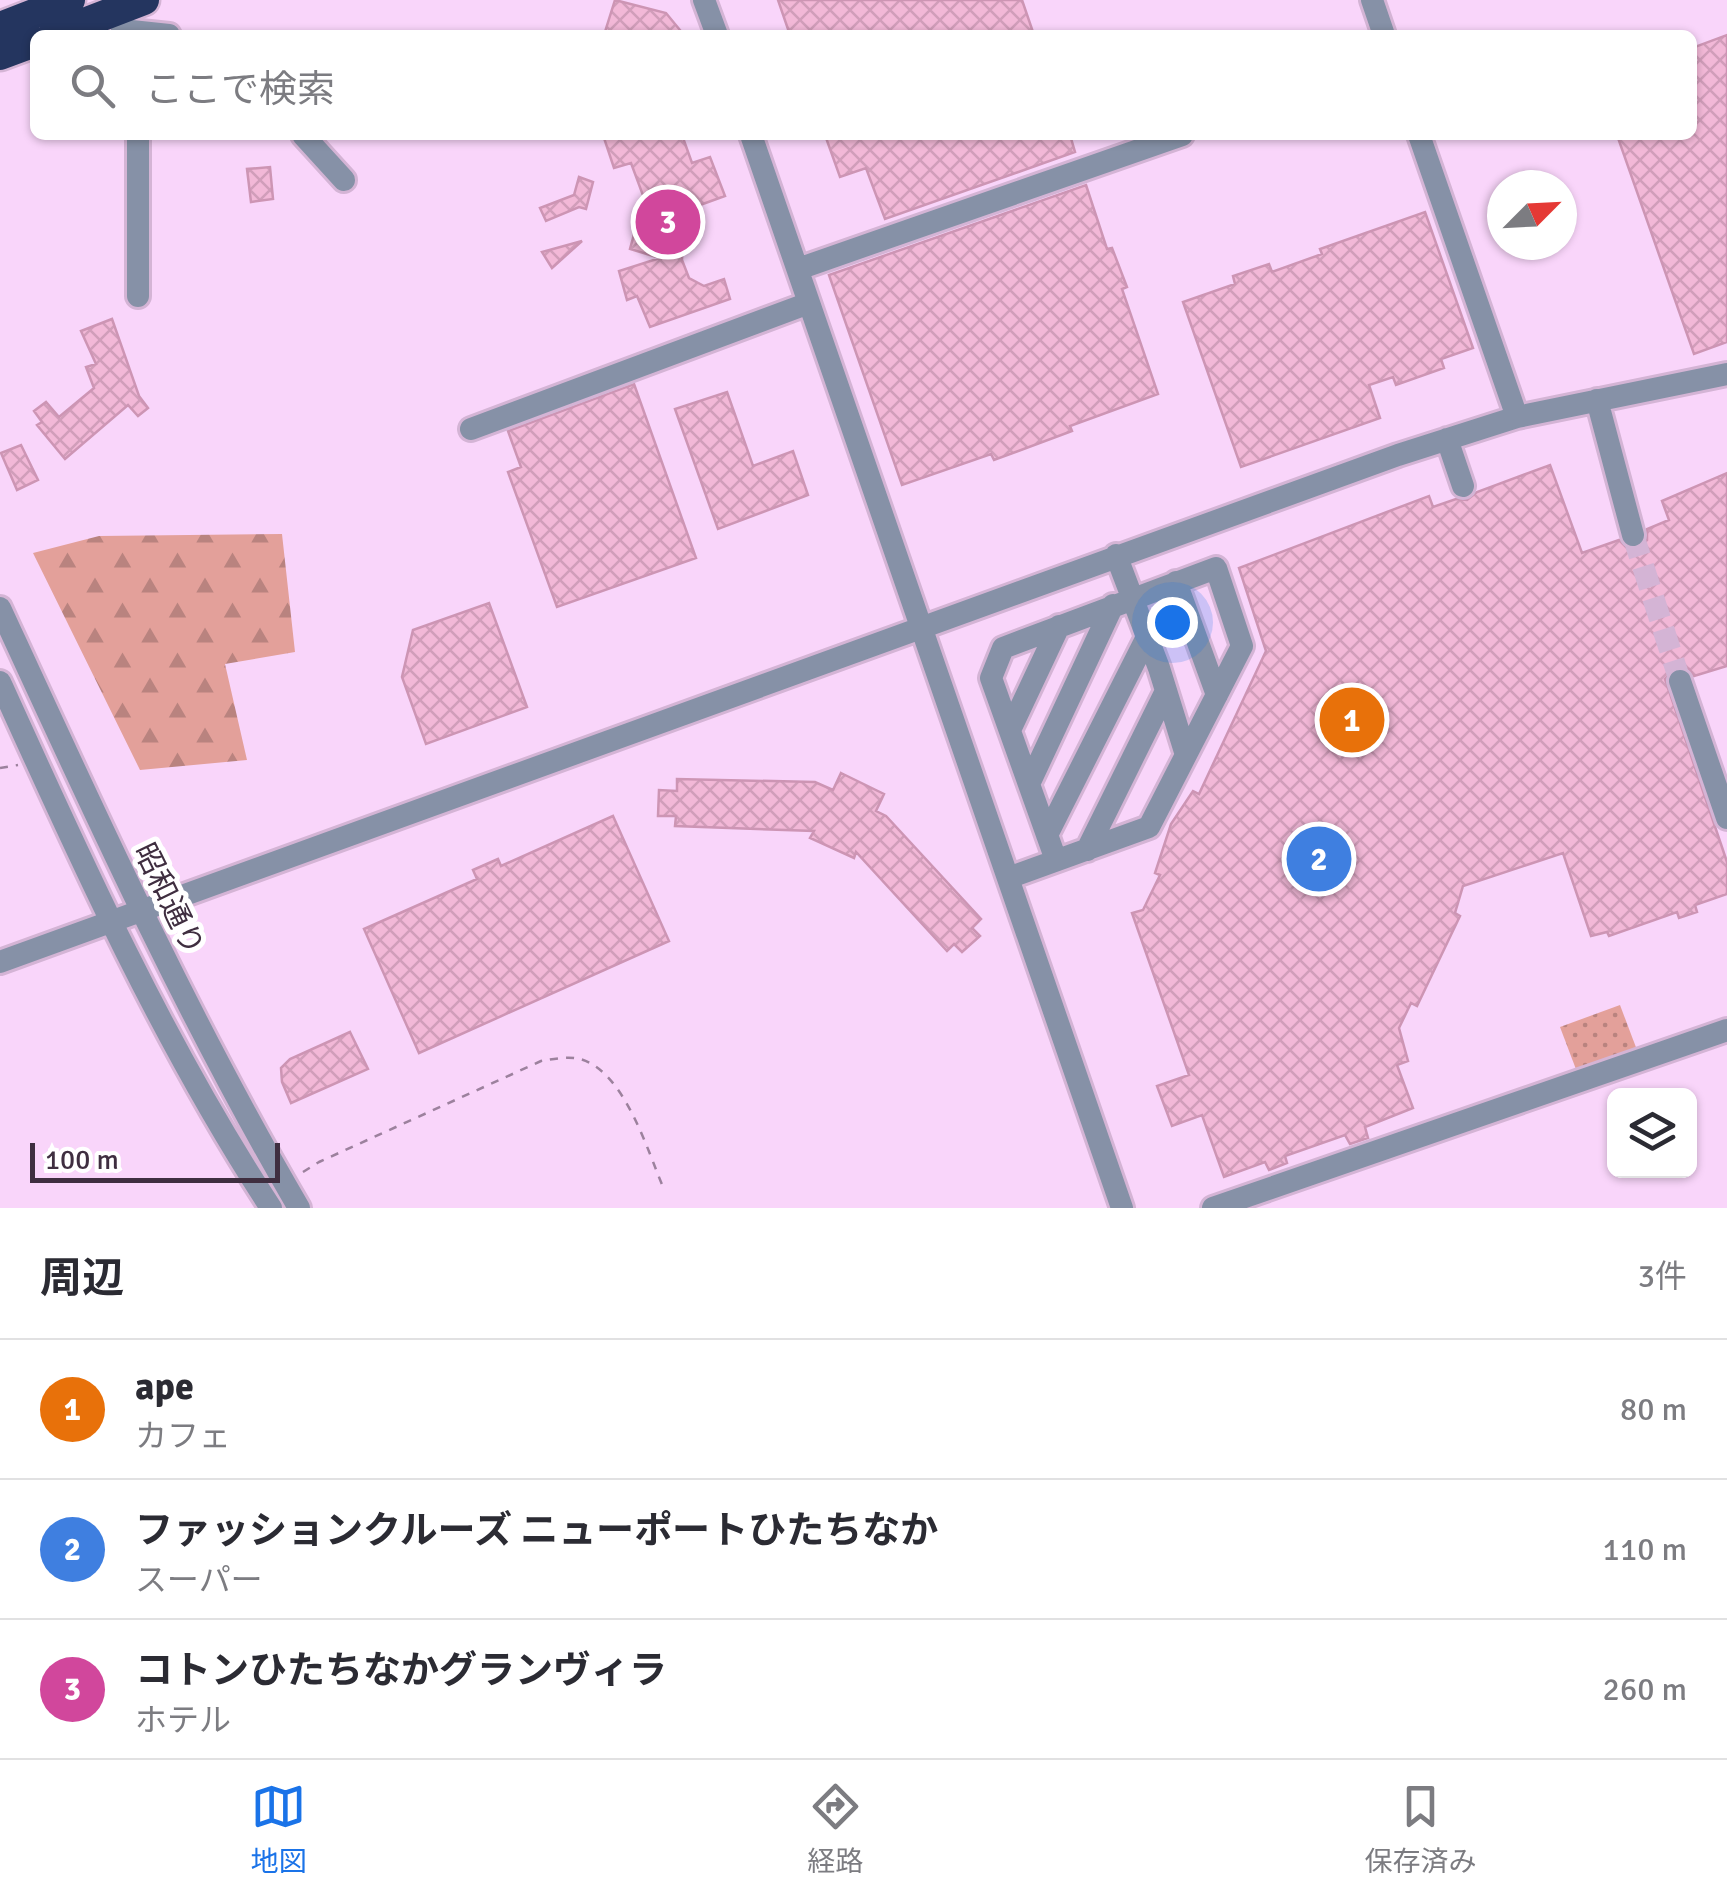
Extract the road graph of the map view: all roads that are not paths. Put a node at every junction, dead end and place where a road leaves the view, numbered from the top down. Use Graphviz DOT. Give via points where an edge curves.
graph roads {
  1 [pos="70,0"];
  2 [pos="144,0"];
  3 [pos="704,0"];
  4 [pos="1372,0"];
  5 [pos="114,20"];
  6 [pos="0,27"];
  7 [pos="73,30"];
  8 [pos="151,30"];
  9 [pos="714,30"];
  10 [pos="1382,30"];
  11 [pos="30,44"];
  12 [pos="0,56"];
  13 [pos="138,140"];
  14 [pos="308,140"];
  15 [pos="753,140"];
  16 [pos="1168,140"];
  17 [pos="1421,140"];
  18 [pos="344,180"];
  19 [pos="798,269"];
  20 [pos="138,296"];
  21 [pos="810,303"];
  22 [pos="1727,374"];
  23 [pos="1596,400"];
  24 [pos="1517,417"];
  25 [pos="471,429"];
  26 [pos="1447,438"];
  27 [pos="1463,486"];
  28 [pos="1633,535"];
  29 [pos="1116,555"];
  30 [pos="1176,582"];
  31 [pos="1123,601"];
  32 [pos="0,608"];
  33 [pos="921,626"];
  34 [pos="1060,626"];
  35 [pos="1147,637"];
  36 [pos="1680,681"];
  37 [pos="0,682"];
  38 [pos="1166,691"];
  39 [pos="1218,695"];
  40 [pos="1010,730"];
  41 [pos="1186,755"];
  42 [pos="1029,784"];
  43 [pos="1727,818"];
  44 [pos="1046,834"];
  45 [pos="1087,850"];
  46 [pos="1056,860"];
  47 [pos="1008,878"];
  48 [pos="142,913"];
  49 [pos="113,923"];
  50 [pos="0,962"];
  51 [pos="1727,1030"];
  52 [pos="1278,1198"];
  53 [pos="271,1208"];
  54 [pos="299,1208"];
  55 [pos="1122,1208"];
  56 [pos="1213,1208"];
  1 -- 6 [label="highway"];
  2 -- 5 [label="highway"];
  3 -- 9 [label="street"];
  4 -- 10 [label="street"];
  5 -- 7 [label="highway"];
  5 -- 8 [label="street"];
  11 -- 12 [label="highway"];
  13 -- 20 [label="street"];
  14 -- 18 [label="street"];
  15 -- 19 [label="street"];
  16 -- 19 [label="street"];
  17 -- 24 [label="street"];
  19 -- 21 [label="street"];
  21 -- 25 [label="street"];
  21 -- 33 [label="street"];
  22 -- 23 [label="street"];
  23 -- 24 [label="street"];
  23 -- 28 [label="street"];
  24 -- 26 [label="street"];
  26 -- 27 [label="street"];
  26 -- 29 [label="street"];
  29 -- 31 [label="street"];
  29 -- 33 [label="street"];
  30 -- 31 [label="street"];
  30 -- 39 [label="street"];
  30 -- 39 [label="street" via="1216,568 1242,646"];
  31 -- 34 [label="street"];
  31 -- 35 [label="street"];
  31 -- 42 [label="street"];
  32 -- 48 [label="street, 昭和通り"];
  33 -- 47 [label="street"];
  33 -- 48 [label="street"];
  34 -- 40 [label="street"];
  34 -- 40 [label="street" via="1002,648 991,678"];
  35 -- 38 [label="street"];
  35 -- 44 [label="street"];
  36 -- 43 [label="street"];
  37 -- 49 [label="street, 昭和通り"];
  38 -- 41 [label="street"];
  38 -- 45 [label="street"];
  39 -- 41 [label="street"];
  40 -- 42 [label="street"];
  41 -- 45 [label="street" via="1149,827"];
  42 -- 44 [label="street"];
  44 -- 46 [label="street"];
  45 -- 46 [label="street"];
  46 -- 47 [label="street"];
  47 -- 55 [label="street"];
  48 -- 49 [label="street"];
  48 -- 54 [label="street, 昭和通り"];
  49 -- 50 [label="street"];
  49 -- 53 [label="street, 昭和通り"];
  51 -- 52 [label="street"];
  52 -- 56 [label="street"];
}
